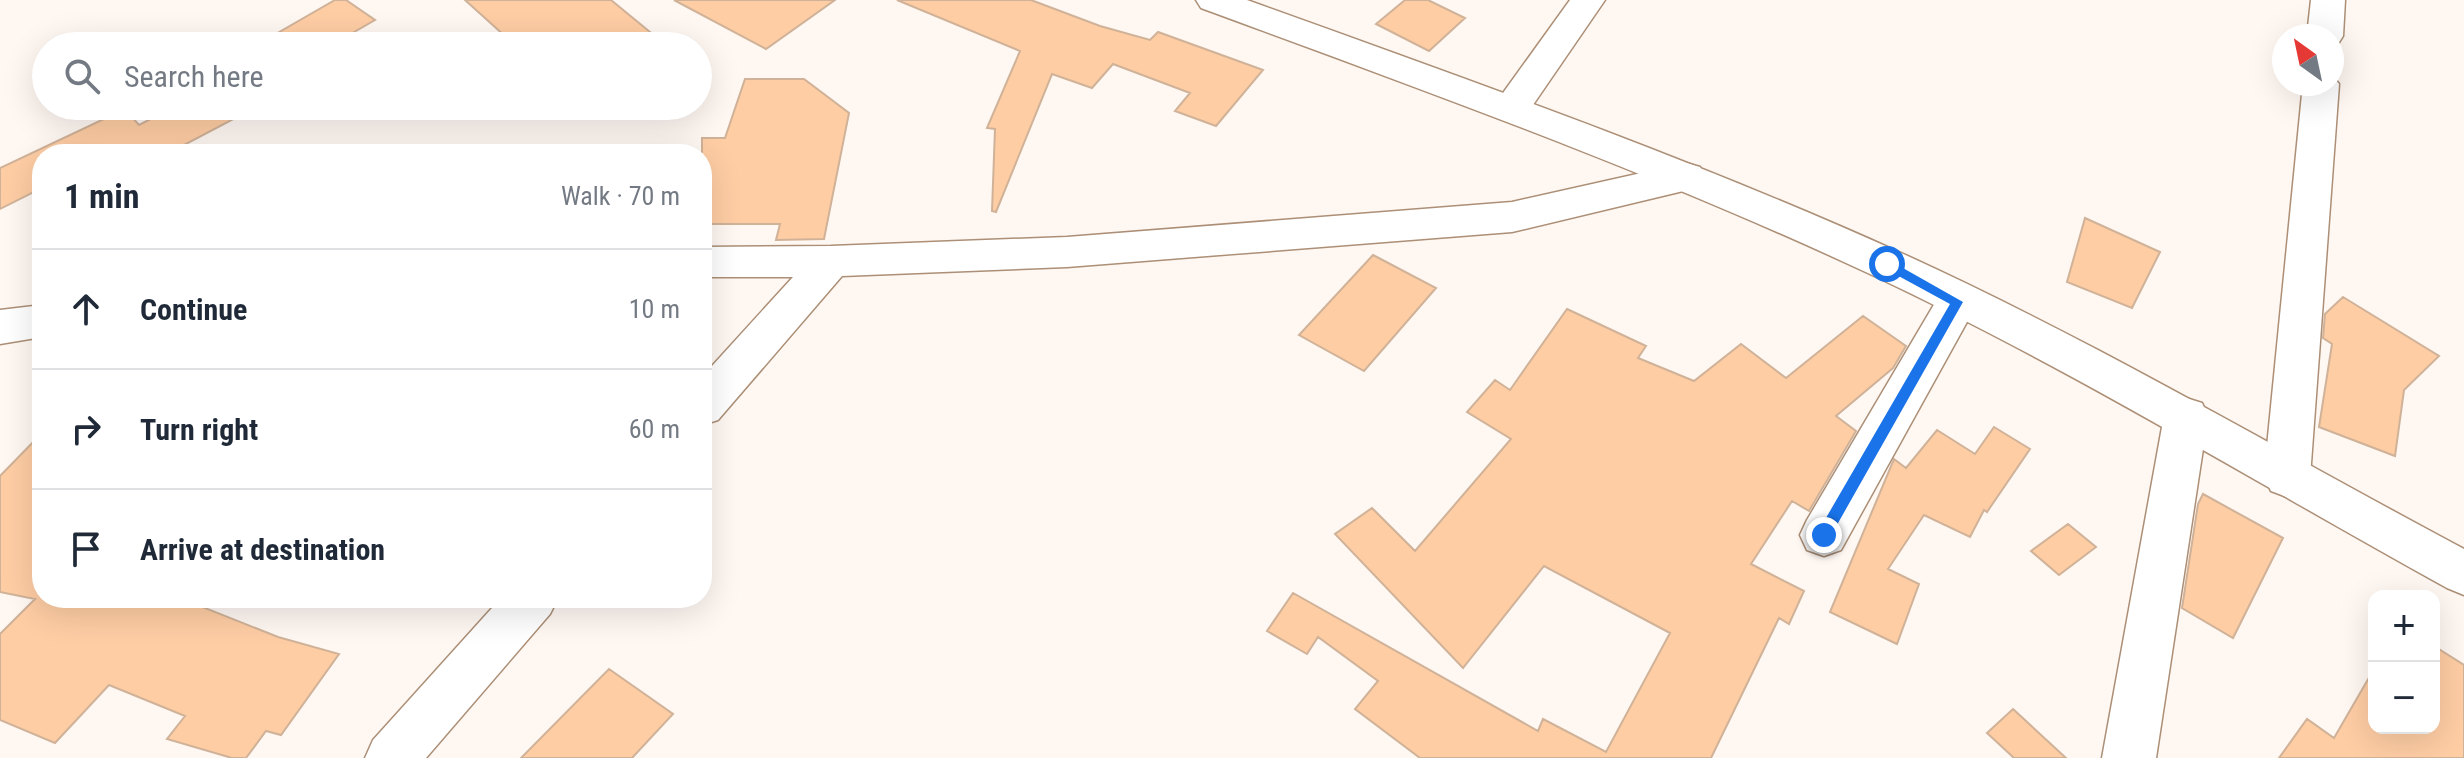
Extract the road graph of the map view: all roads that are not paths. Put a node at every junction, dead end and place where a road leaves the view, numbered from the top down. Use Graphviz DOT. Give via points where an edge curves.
graph roads {
  1 [pos="1213,0"];
  2 [pos="1588,0"];
  3 [pos="2328,0"];
  4 [pos="2326,24"];
  5 [pos="2320,96"];
  6 [pos="1511,109"];
  7 [pos="1686,177"];
  8 [pos="831,261"];
  9 [pos="712,262"];
  10 [pos="1957,302"];
  11 [pos="32,322"];
  12 [pos="0,327"];
  13 [pos="712,396"];
  14 [pos="2186,416"];
  15 [pos="2287,477"];
  16 [pos="1824,535"];
  17 [pos="2464,573"];
  18 [pos="524,608"];
  19 [pos="392,758"];
  20 [pos="2129,758"];
  1 -- 6 [label="street"];
  2 -- 6 [label="street"];
  3 -- 4 [label="street"];
  5 -- 15 [label="street"];
  6 -- 7 [label="street"];
  7 -- 8 [label="street" via="1512,217 1067,252"];
  7 -- 10 [label="street" via="1887,264"];
  8 -- 9 [label="street"];
  8 -- 13 [label="street"];
  10 -- 14 [label="street"];
  10 -- 16 [label="street"];
  11 -- 12 [label="street"];
  14 -- 15 [label="street"];
  14 -- 20 [label="street"];
  15 -- 17 [label="street"];
  18 -- 19 [label="street"];
}
